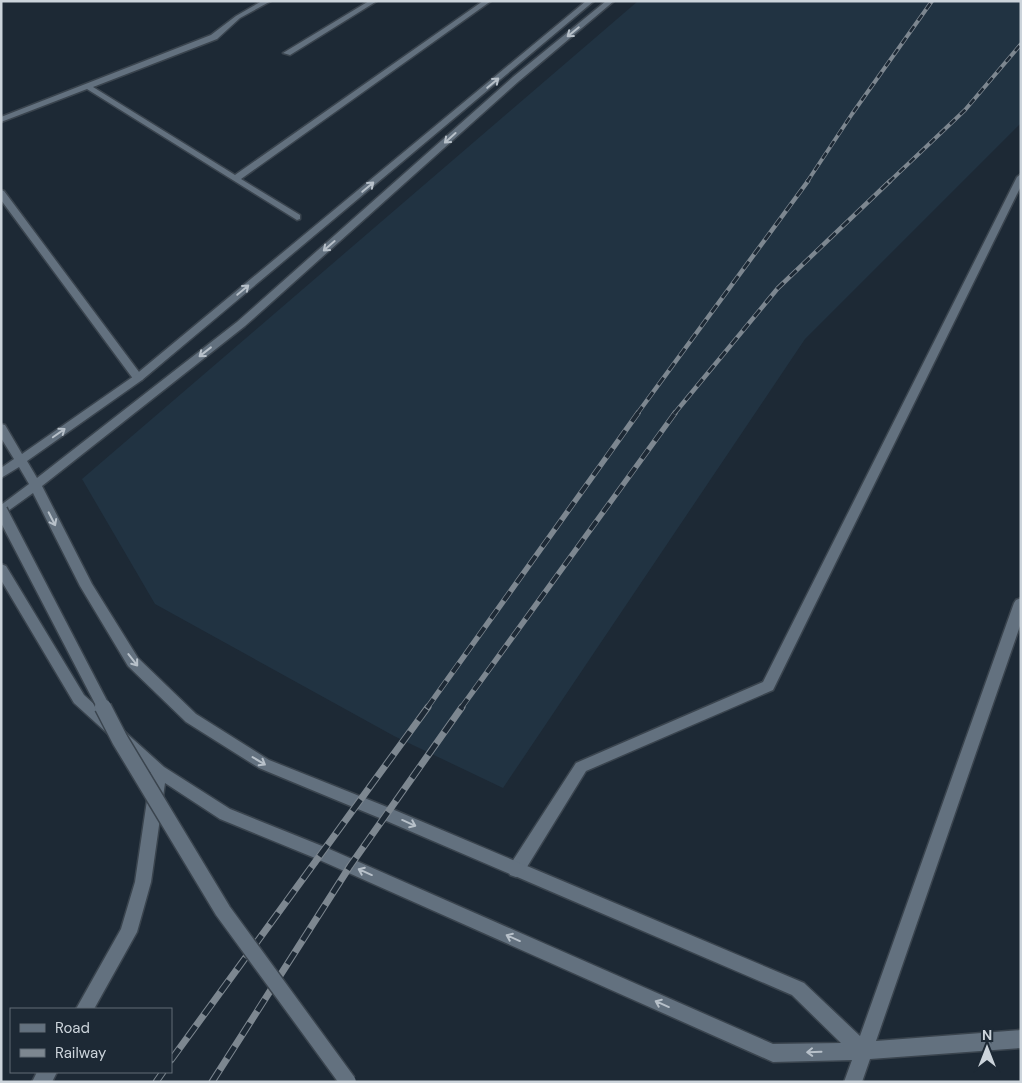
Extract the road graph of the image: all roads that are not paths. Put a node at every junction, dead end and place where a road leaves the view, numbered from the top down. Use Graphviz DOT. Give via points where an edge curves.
graph roads {
  1 [pos="268,1"];
  2 [pos="374,1"];
  3 [pos="488,1"];
  4 [pos="591,1"];
  5 [pos="611,1"];
  6 [pos="287,53"];
  7 [pos="87,86"];
  8 [pos="1,120"];
  9 [pos="1021,177"];
  10 [pos="235,179"];
  11 [pos="1,193"];
  12 [pos="297,217"];
  13 [pos="138,378"];
  14 [pos="1,428"];
  15 [pos="20,462"];
  16 [pos="1,474"];
  17 [pos="36,486"];
  18 [pos="1,511"];
  19 [pos="1,569"];
  20 [pos="1021,603"];
  21 [pos="159,770"];
  22 [pos="516,870"];
  23 [pos="86,1008"];
  24 [pos="1021,1039"];
  25 [pos="863,1051"];
  26 [pos="348,1082"];
  27 [pos="853,1082"];
  1 -- 7 [label="street" via="238,17 214,37"];
  2 -- 6 [label="street"];
  3 -- 10 [label="street"];
  13 -- 4 [label="street, one-way"];
  5 -- 17 [label="street, one-way" via="516,79 241,324"];
  7 -- 8 [label="street"];
  7 -- 10 [label="street"];
  9 -- 22 [label="street" via="768,686 581,768"];
  10 -- 12 [label="street"];
  11 -- 13 [label="street"];
  15 -- 13 [label="street, one-way"];
  14 -- 15 [label="street"];
  15 -- 16 [label="street"];
  15 -- 17 [label="street"];
  17 -- 18 [label="street"];
  17 -- 22 [label="street, one-way" via="86,586 133,662 191,718 264,764"];
  18 -- 26 [label="street, bridge" via="120,740 222,911"];
  19 -- 21 [label="street" via="79,699"];
  20 -- 25 [label="street"];
  21 -- 23 [label="street" via="143,882 129,932"];
  25 -- 21 [label="street, one-way" via="773,1053 321,853 225,814"];
  22 -- 25 [label="street" via="798,989"];
  24 -- 25 [label="street"];
  25 -- 27 [label="street"];
}
